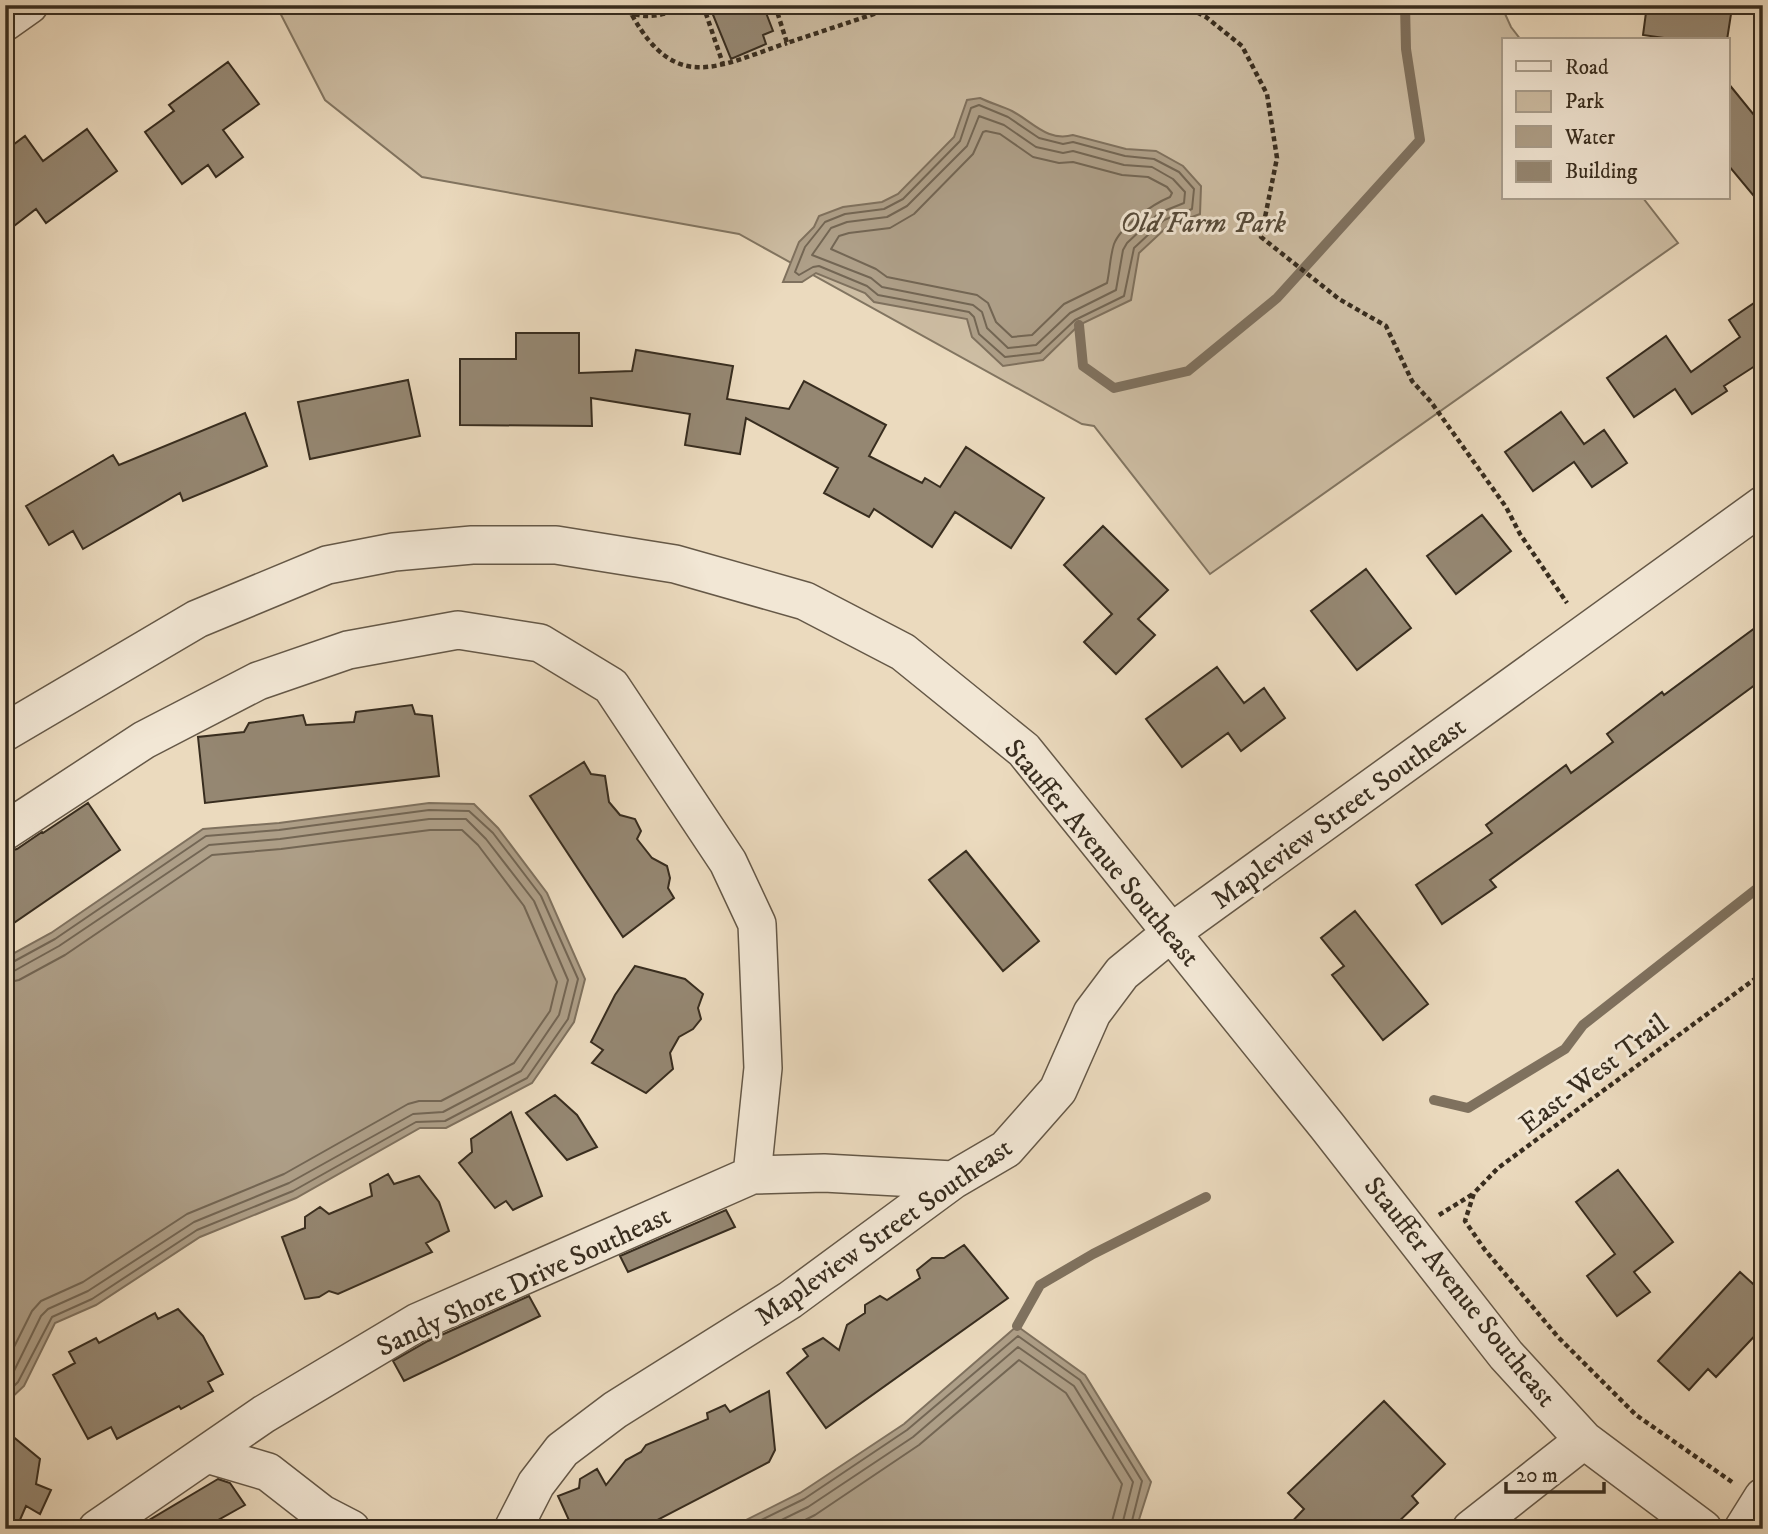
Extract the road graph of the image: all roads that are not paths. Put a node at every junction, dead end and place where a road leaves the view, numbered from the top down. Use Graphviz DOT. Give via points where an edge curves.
graph roads {
  1 [pos="29,5"];
  2 [pos="5,22"];
  3 [pos="1763,505"];
  4 [pos="5,732"];
  5 [pos="5,831"];
  6 [pos="1172,932"];
  7 [pos="752,1175"];
  8 [pos="953,1180"];
  9 [pos="1584,1440"];
  10 [pos="207,1454"];
  11 [pos="97,1529"];
  12 [pos="351,1529"];
  13 [pos="513,1529"];
  14 [pos="1471,1529"];
  15 [pos="1703,1529"];
  1 -- 2 [label="street"];
  3 -- 6 [label="street, Mapleview Street Southeast"];
  4 -- 6 [label="street, Stauffer Avenue Southeast" via="197,620 327,565 394,552 472,545 556,545 675,564 805,601 903,652 1024,750"];
  5 -- 7 [label="street" via="144,740 258,681 348,650 458,630 540,643 611,686 728,862 757,924 763,1068"];
  6 -- 8 [label="street, Mapleview Street Southeast" via="1122,973 1092,1013 1058,1090 1006,1149"];
  6 -- 9 [label="street, Stauffer Avenue Southeast" via="1506,1355"];
  7 -- 8 [label="street, Sandy Shore Drive Southeast" via="824,1173"];
  7 -- 10 [label="street, Sandy Shore Drive Southeast" via="418,1322 264,1414"];
  8 -- 13 [label="street, Mapleview Street Southeast" via="790,1300 615,1410 562,1450 536,1484"];
  9 -- 14 [label="street"];
  9 -- 15 [label="street, Stauffer Avenue Southeast"];
  10 -- 11 [label="street, Sandy Shore Drive Southeast"];
  10 -- 12 [label="street" via="268,1472 322,1514"];
}
